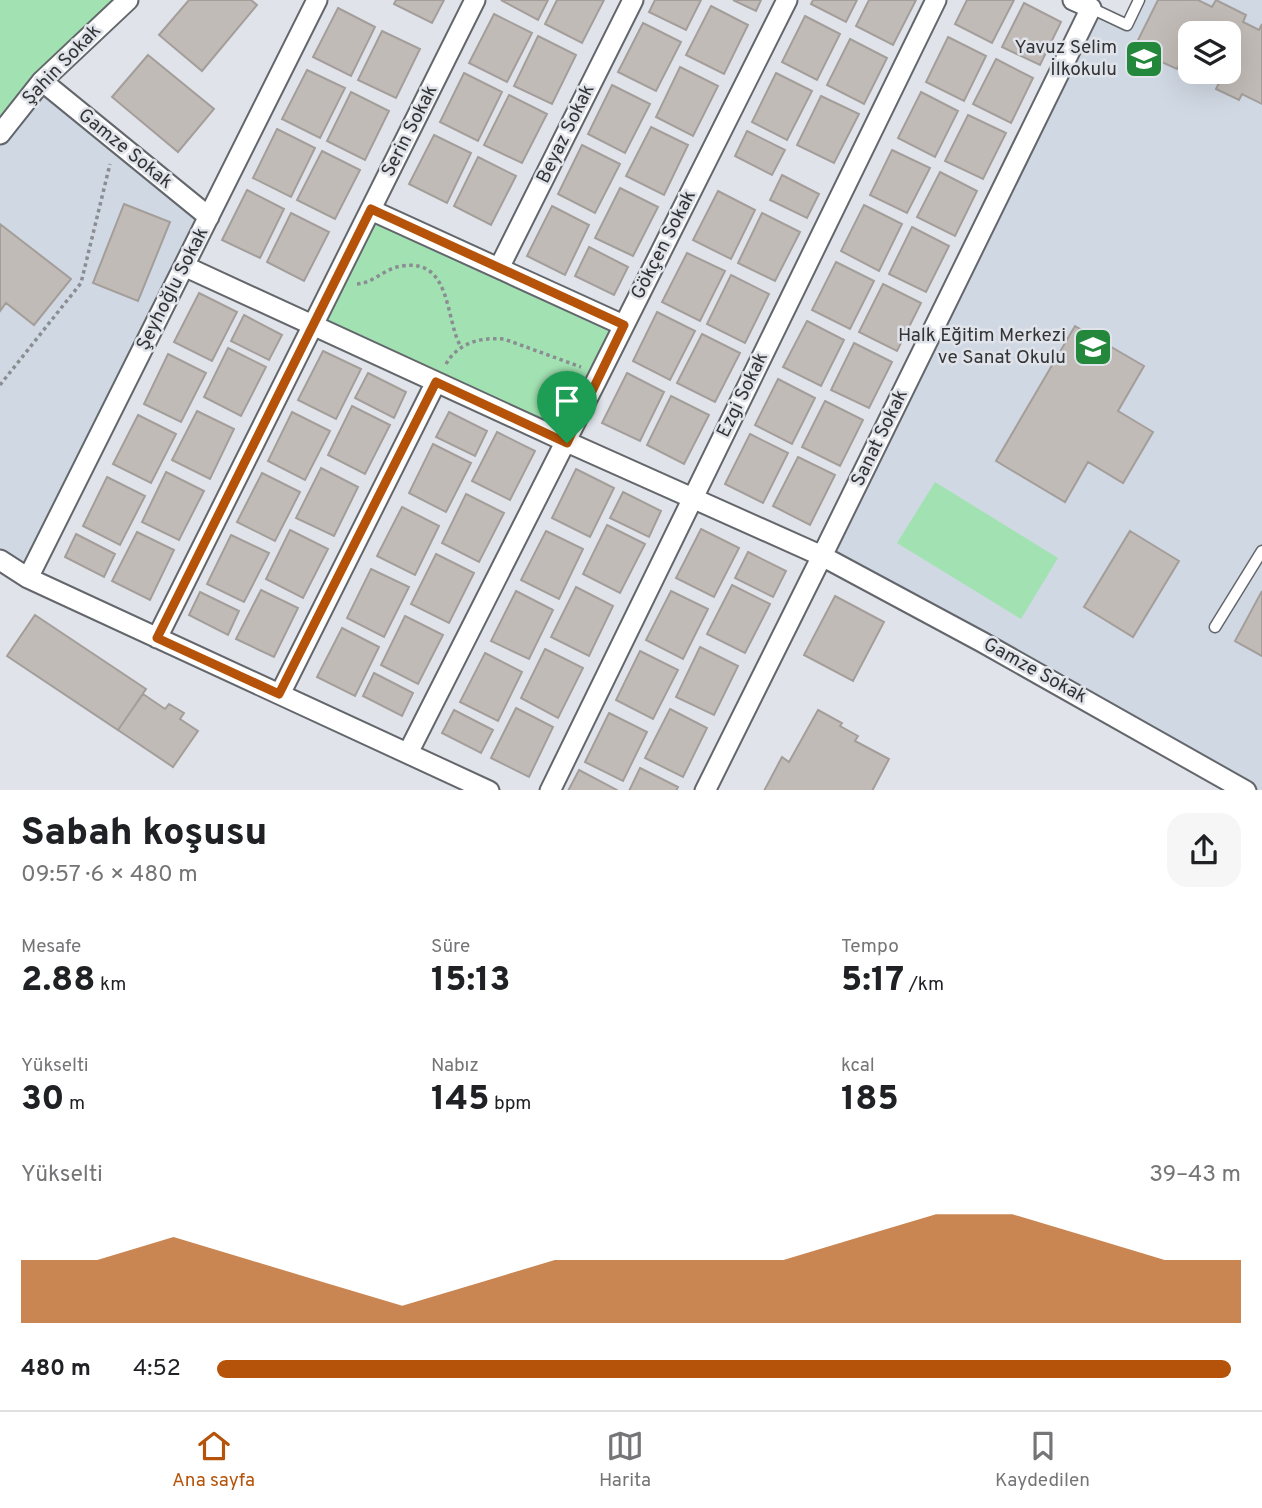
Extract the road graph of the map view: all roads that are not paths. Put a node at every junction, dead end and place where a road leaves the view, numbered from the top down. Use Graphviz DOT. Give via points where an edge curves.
graph roads {
  1 [pos="128,0"];
  2 [pos="317,0"];
  3 [pos="475,0"];
  4 [pos="633,0"];
  5 [pos="787,0"];
  6 [pos="936,0"];
  7 [pos="1073,0"];
  8 [pos="1139,0"];
  9 [pos="1091,8"];
  10 [pos="42,80"];
  11 [pos="0,134"];
  12 [pos="371,209"];
  13 [pos="209,217"];
  14 [pos="184,266"];
  15 [pos="499,268"];
  16 [pos="624,325"];
  17 [pos="313,326"];
  18 [pos="436,382"];
  19 [pos="567,443"];
  20 [pos="694,498"];
  21 [pos="1262,551"];
  22 [pos="822,556"];
  23 [pos="0,560"];
  24 [pos="28,578"];
  25 [pos="1215,627"];
  26 [pos="157,638"];
  27 [pos="279,694"];
  28 [pos="408,753"];
  29 [pos="489,790"];
  30 [pos="551,790"];
  31 [pos="705,790"];
  32 [pos="1246,790"];
  1 -- 10 [label="street, Şahin Sokak"];
  2 -- 13 [label="street, Şeyhoğlu Sokak"];
  3 -- 12 [label="street, Serin Sokak"];
  4 -- 15 [label="street, Beyaz Sokak"];
  5 -- 16 [label="street, Gökçen Sokak"];
  6 -- 20 [label="street, Ezgi Sokak"];
  7 -- 9 [label="street"];
  8 -- 9 [label="lane" via="1127,25"];
  9 -- 22 [label="street, Sanat Sokak"];
  10 -- 11 [label="street, Şahin Sokak"];
  10 -- 13 [label="street, Gamze Sokak"];
  12 -- 15 [label="street"];
  12 -- 17 [label="street, Serin Sokak"];
  13 -- 14 [label="street, Şeyhoğlu Sokak"];
  14 -- 17 [label="street, Gamze Sokak"];
  14 -- 24 [label="street, Şeyhoğlu Sokak"];
  15 -- 16 [label="street"];
  16 -- 19 [label="street, Gökçen Sokak"];
  17 -- 18 [label="street, Gamze Sokak"];
  17 -- 26 [label="street, Serin Sokak"];
  18 -- 19 [label="street, Gamze Sokak"];
  18 -- 27 [label="street"];
  19 -- 20 [label="street, Gamze Sokak"];
  19 -- 28 [label="street, Gökçen Sokak"];
  20 -- 22 [label="street, Gamze Sokak"];
  20 -- 30 [label="street, Ezgi Sokak"];
  21 -- 25 [label="lane"];
  22 -- 31 [label="street, Sanat Sokak"];
  22 -- 32 [label="street, Gamze Sokak"];
  23 -- 24 [label="street"];
  24 -- 26 [label="street"];
  26 -- 27 [label="street"];
  27 -- 28 [label="street"];
  28 -- 29 [label="street"];
}
